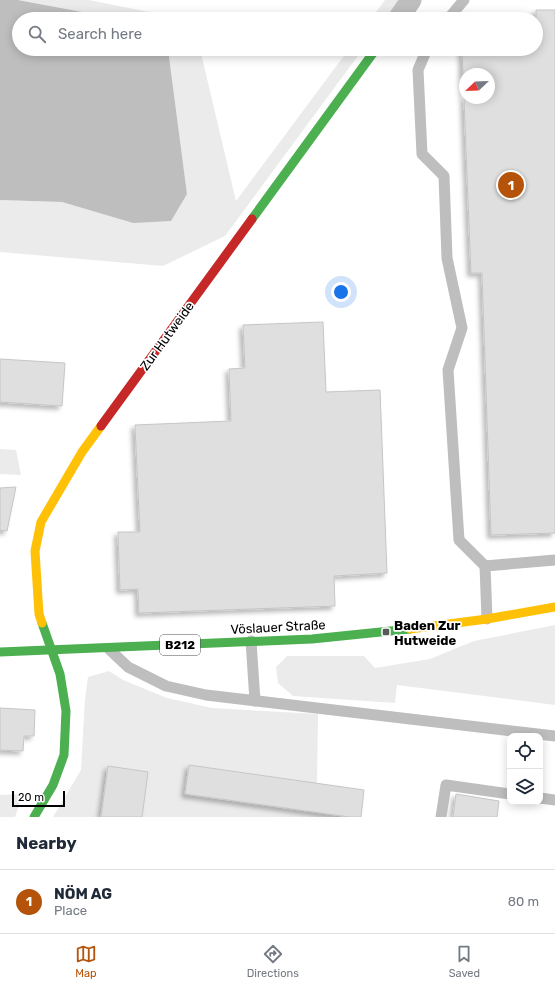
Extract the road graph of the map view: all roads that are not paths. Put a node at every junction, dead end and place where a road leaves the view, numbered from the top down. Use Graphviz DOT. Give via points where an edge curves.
graph roads {
  1 [pos="411,0"];
  2 [pos="464,0"];
  3 [pos="403,12"];
  4 [pos="454,12"];
  5 [pos="371,56"];
  6 [pos="424,56"];
  7 [pos="555,560"];
  8 [pos="485,566"];
  9 [pos="555,607"];
  10 [pos="487,619"];
  11 [pos="251,641"];
  12 [pos="108,648"];
  13 [pos="51,650"];
  14 [pos="0,652"];
  15 [pos="255,701"];
  16 [pos="555,736"];
  17 [pos="507,794"];
  18 [pos="543,798"];
  19 [pos="555,800"];
  20 [pos="34,817"];
  21 [pos="441,817"];
  1 -- 3 [label="street"];
  2 -- 4 [label="lane"];
  5 -- 13 [label="street, Zur Hutweide" via="82,452 41,522 35,551 39,614"];
  6 -- 8 [label="lane" via="418,70 422,154 444,176 448,258 462,328 448,370 459,540"];
  7 -- 8 [label="lane"];
  8 -- 10 [label="lane"];
  9 -- 10 [label="street, Vöslauer Straße / B212"];
  10 -- 11 [label="street, Vöslauer Straße / B212" via="312,639"];
  11 -- 12 [label="street, Vöslauer Straße / B212"];
  11 -- 15 [label="lane"];
  12 -- 13 [label="street, Vöslauer Straße / B212"];
  12 -- 15 [label="lane" via="128,667 166,686"];
  13 -- 14 [label="street, Vöslauer Straße / B212"];
  13 -- 20 [label="street, Zur Hutweide" via="60,674 66,711 64,755 53,785"];
  15 -- 16 [label="lane"];
  17 -- 21 [label="lane" via="446,785"];
  18 -- 19 [label="lane"];
}
